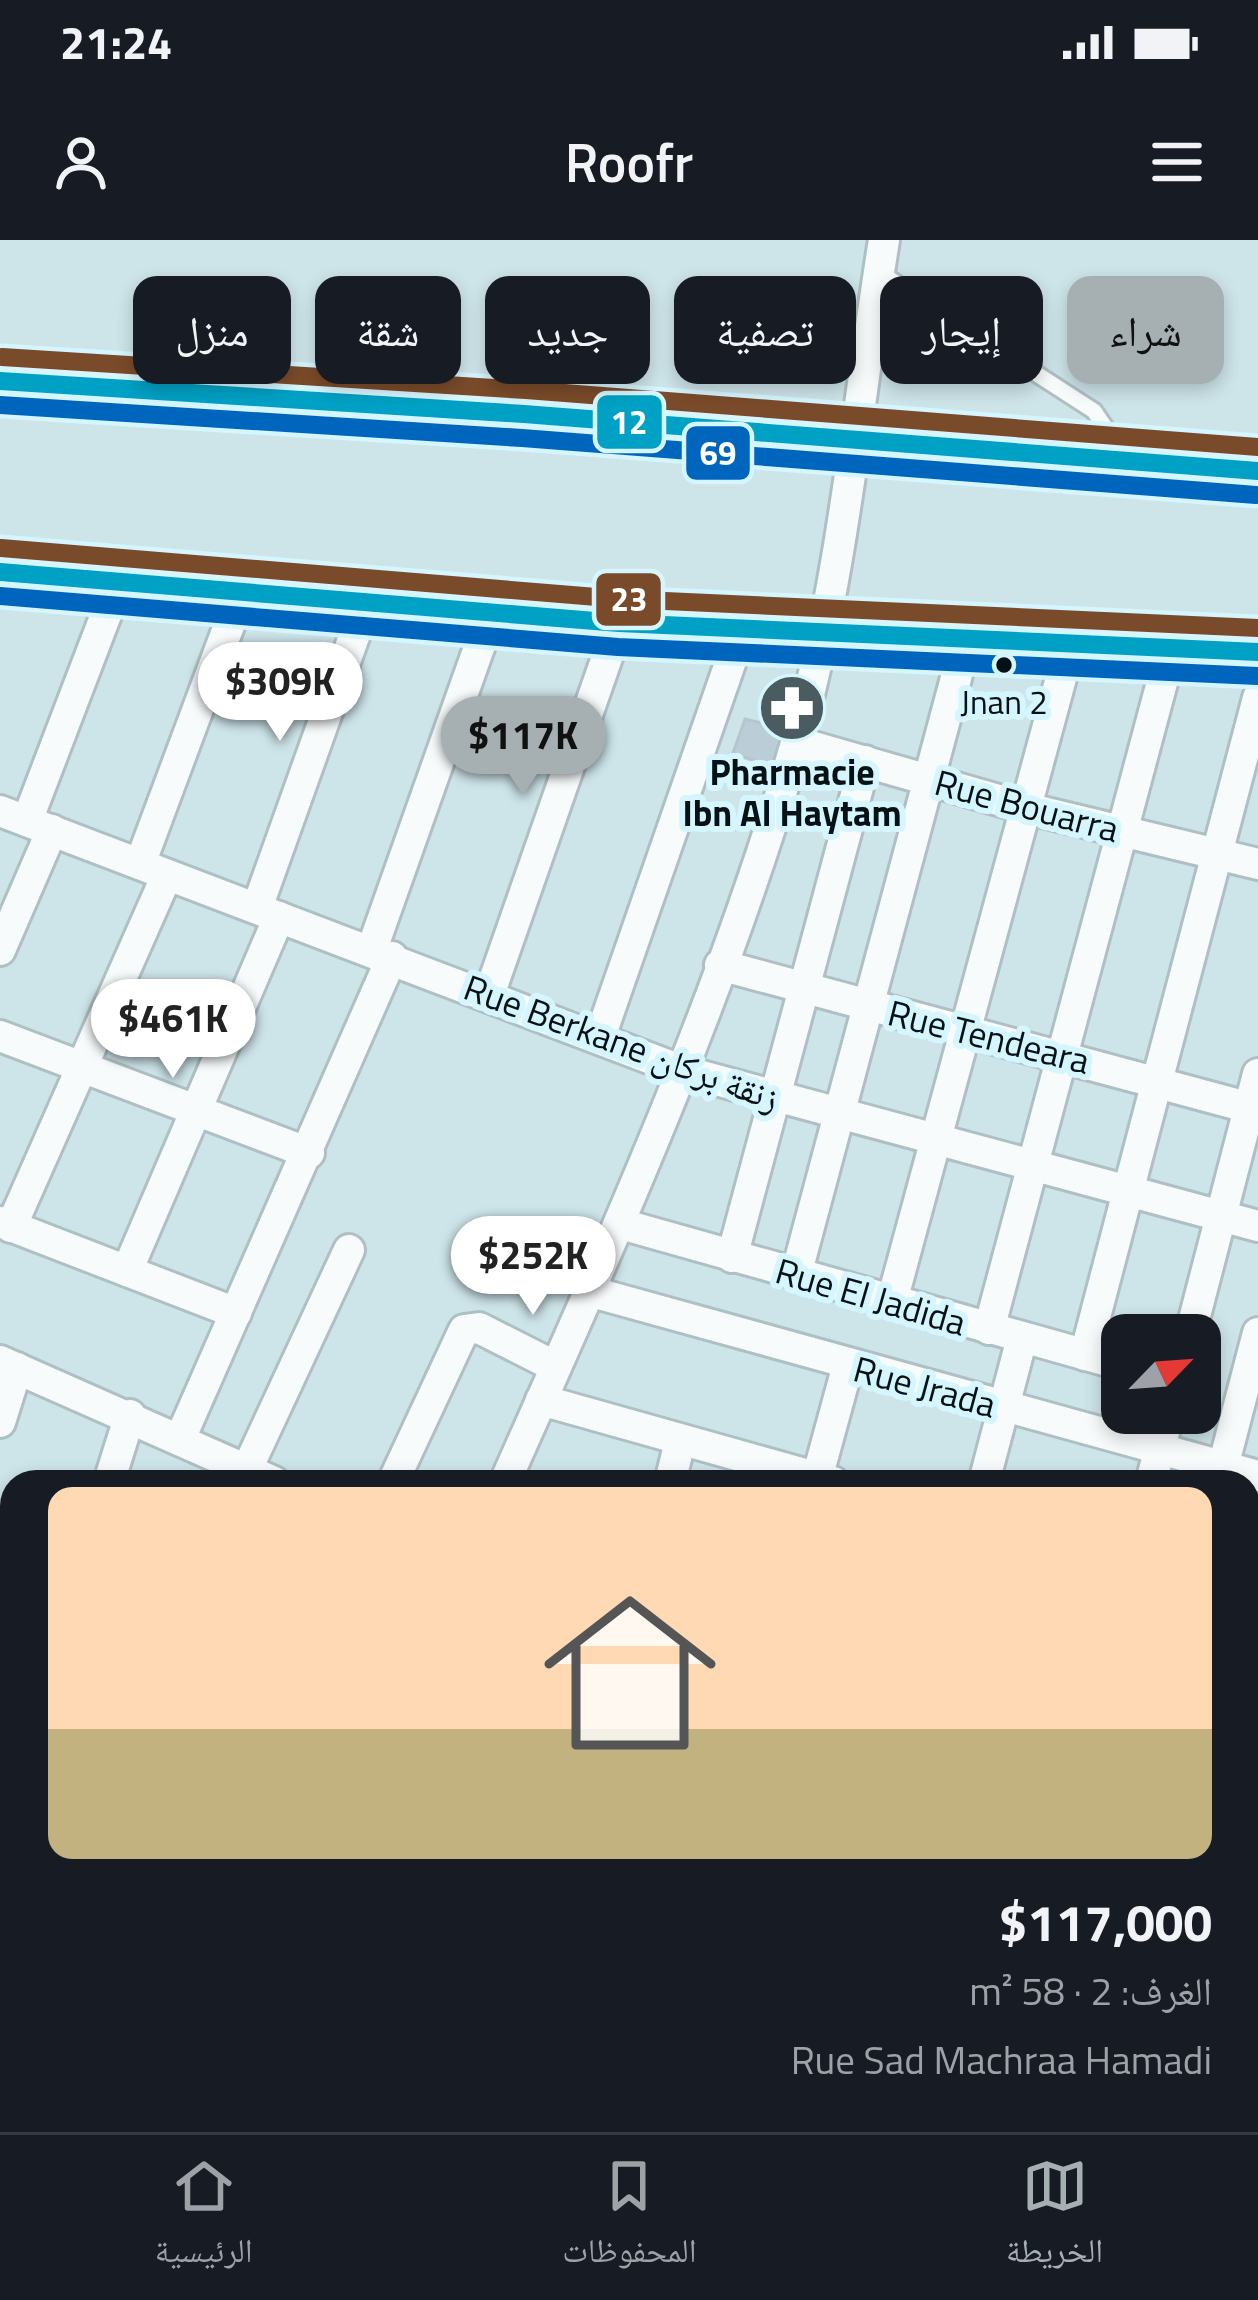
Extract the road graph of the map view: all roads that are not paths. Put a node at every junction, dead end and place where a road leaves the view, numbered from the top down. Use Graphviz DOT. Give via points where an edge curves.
graph roads {
  1 [pos="884,240"];
  2 [pos="879,272"];
  3 [pos="0,381"];
  4 [pos="855,438"];
  5 [pos="1128,460"];
  6 [pos="1258,471"];
  7 [pos="0,572"];
  8 [pos="120,578"];
  9 [pos="243,588"];
  10 [pos="366,603"];
  11 [pos="492,611"];
  12 [pos="619,623"];
  13 [pos="742,629"];
  14 [pos="824,630"];
  15 [pos="967,637"];
  16 [pos="1071,641"];
  17 [pos="1172,645"];
  18 [pos="1258,652"];
  19 [pos="1258,698"];
  20 [pos="796,742"];
  21 [pos="865,761"];
  22 [pos="928,779"];
  23 [pos="1026,808"];
  24 [pos="26,821"];
  25 [pos="1123,830"];
  26 [pos="1217,853"];
  27 [pos="1258,864"];
  28 [pos="153,869"];
  29 [pos="268,912"];
  30 [pos="0,950"];
  31 [pos="382,953"];
  32 [pos="720,965"];
  33 [pos="802,988"];
  34 [pos="489,995"];
  35 [pos="866,1006"];
  36 [pos="965,1031"];
  37 [pos="0,1036"];
  38 [pos="600,1037"];
  39 [pos="1061,1053"];
  40 [pos="82,1068"];
  41 [pos="683,1071"];
  42 [pos="1258,1074"];
  43 [pos="1156,1079"];
  44 [pos="773,1100"];
  45 [pos="1253,1108"];
  46 [pos="196,1112"];
  47 [pos="836,1116"];
  48 [pos="932,1142"];
  49 [pos="309,1153"];
  50 [pos="1030,1168"];
  51 [pos="1126,1194"];
  52 [pos="1221,1217"];
  53 [pos="621,1224"];
  54 [pos="6,1225"];
  55 [pos="1258,1226"];
  56 [pos="349,1250"];
  57 [pos="732,1257"];
  58 [pos="127,1271"];
  59 [pos="796,1275"];
  60 [pos="592,1292"];
  61 [pos="892,1301"];
  62 [pos="236,1313"];
  63 [pos="1196,1314"];
  64 [pos="989,1329"];
  65 [pos="1258,1333"];
  66 [pos="1022,1338"];
  67 [pos="1084,1355"];
  68 [pos="1101,1359"];
  69 [pos="9,1365"];
  70 [pos="848,1365"];
  71 [pos="556,1366"];
  72 [pos="542,1400"];
  73 [pos="1004,1407"];
  74 [pos="130,1415"];
  75 [pos="0,1422"];
  76 [pos="1164,1434"];
  77 [pos="180,1438"];
  78 [pos="680,1442"];
  79 [pos="1160,1449"];
  80 [pos="113,1470"];
  81 [pos="234,1470"];
  82 [pos="245,1470"];
  83 [pos="400,1470"];
  84 [pos="510,1470"];
  85 [pos="673,1470"];
  86 [pos="782,1470"];
  87 [pos="824,1470"];
  88 [pos="987,1470"];
  89 [pos="1154,1470"];
  90 [pos="1211,1470"];
  91 [pos="1222,1470"];
  1 -- 2 [label="street"];
  2 -- 4 [label="street"];
  2 -- 5 [label="lane" via="1094,411"];
  3 -- 4 [label="street"];
  4 -- 5 [label="street"];
  4 -- 14 [label="street"];
  5 -- 6 [label="street"];
  7 -- 8 [label="street"];
  8 -- 9 [label="street"];
  8 -- 24 [label="street"];
  9 -- 10 [label="street"];
  9 -- 28 [label="street"];
  10 -- 11 [label="street"];
  10 -- 29 [label="street"];
  11 -- 12 [label="street"];
  11 -- 31 [label="street"];
  12 -- 13 [label="street"];
  12 -- 34 [label="street"];
  13 -- 14 [label="street"];
  13 -- 38 [label="street"];
  14 -- 15 [label="street"];
  14 -- 20 [label="street"];
  15 -- 16 [label="street"];
  15 -- 22 [label="street"];
  16 -- 17 [label="street"];
  16 -- 23 [label="street"];
  17 -- 18 [label="street"];
  17 -- 25 [label="street"];
  19 -- 26 [label="street"];
  20 -- 21 [label="street, Rue Bouarra"];
  20 -- 32 [label="street"];
  21 -- 22 [label="street, Rue Bouarra"];
  21 -- 33 [label="street"];
  22 -- 23 [label="street, Rue Bouarra"];
  22 -- 35 [label="street"];
  23 -- 25 [label="street, Rue Bouarra"];
  23 -- 36 [label="street"];
  24 -- 28 [label="street, Rue Berkane زنقة بركان"];
  24 -- 30 [label="street"];
  25 -- 26 [label="street, Rue Bouarra"];
  25 -- 39 [label="street"];
  26 -- 27 [label="street, Rue Bouarra"];
  26 -- 43 [label="street"];
  28 -- 29 [label="street, Rue Berkane زنقة بركان"];
  28 -- 40 [label="street"];
  29 -- 31 [label="street, Rue Berkane زنقة بركان"];
  29 -- 46 [label="street"];
  31 -- 34 [label="street, Rue Berkane زنقة بركان"];
  31 -- 49 [label="street"];
  32 -- 33 [label="street, Rue Tendeara"];
  32 -- 41 [label="street"];
  33 -- 35 [label="street, Rue Tendeara"];
  33 -- 44 [label="street"];
  34 -- 38 [label="street, Rue Berkane زنقة بركان"];
  35 -- 36 [label="street, Rue Tendeara"];
  35 -- 47 [label="street"];
  36 -- 39 [label="street, Rue Tendeara"];
  36 -- 48 [label="street"];
  37 -- 40 [label="street"];
  38 -- 41 [label="street, Rue Berkane زنقة بركان"];
  39 -- 43 [label="street, Rue Tendeara"];
  39 -- 50 [label="street"];
  40 -- 46 [label="street"];
  40 -- 54 [label="street"];
  41 -- 44 [label="street, Rue Berkane زنقة بركان"];
  41 -- 53 [label="street"];
  42 -- 45 [label="street"];
  43 -- 45 [label="street, Rue Tendeara"];
  43 -- 51 [label="street"];
  44 -- 47 [label="street, Rue Berkane زنقة بركان"];
  44 -- 57 [label="street"];
  45 -- 52 [label="street"];
  46 -- 49 [label="street"];
  46 -- 58 [label="street"];
  47 -- 48 [label="street, Rue Berkane زنقة بركان"];
  47 -- 59 [label="street"];
  48 -- 50 [label="street, Rue Berkane زنقة بركان"];
  48 -- 61 [label="street"];
  49 -- 62 [label="street"];
  50 -- 51 [label="street, Rue Berkane زنقة بركان"];
  50 -- 64 [label="street"];
  51 -- 52 [label="street, Rue Berkane زنقة بركان"];
  51 -- 67 [label="street"];
  52 -- 55 [label="street, Rue Berkane زنقة بركان"];
  52 -- 63 [label="street"];
  53 -- 57 [label="street, Rue El Jadida"];
  53 -- 60 [label="street"];
  54 -- 58 [label="street"];
  56 -- 82 [label="street"];
  57 -- 59 [label="street, Rue El Jadida"];
  58 -- 62 [label="street"];
  59 -- 61 [label="street, Rue El Jadida"];
  60 -- 70 [label="street, Rue Jrada"];
  60 -- 71 [label="street"];
  61 -- 64 [label="street, Rue El Jadida"];
  62 -- 77 [label="street"];
  64 -- 66 [label="street, Rue El Jadida"];
  65 -- 91 [label="street"];
  66 -- 67 [label="street, Rue El Jadida"];
  66 -- 73 [label="street"];
  67 -- 68 [label="street, Rue El Jadida"];
  69 -- 74 [label="street"];
  69 -- 75 [label="street"];
  70 -- 73 [label="street, Rue Jrada"];
  70 -- 87 [label="street"];
  71 -- 72 [label="street"];
  71 -- 83 [label="street" via="479,1328 464,1330"];
  72 -- 78 [label="street"];
  72 -- 84 [label="street"];
  73 -- 79 [label="street, Rue Jrada"];
  73 -- 88 [label="street"];
  74 -- 77 [label="street"];
  74 -- 80 [label="street"];
  76 -- 79 [label="street"];
  77 -- 81 [label="street"];
  78 -- 85 [label="street"];
  78 -- 86 [label="street"];
  79 -- 89 [label="street"];
  79 -- 90 [label="street, Rue Jrada"];
}
